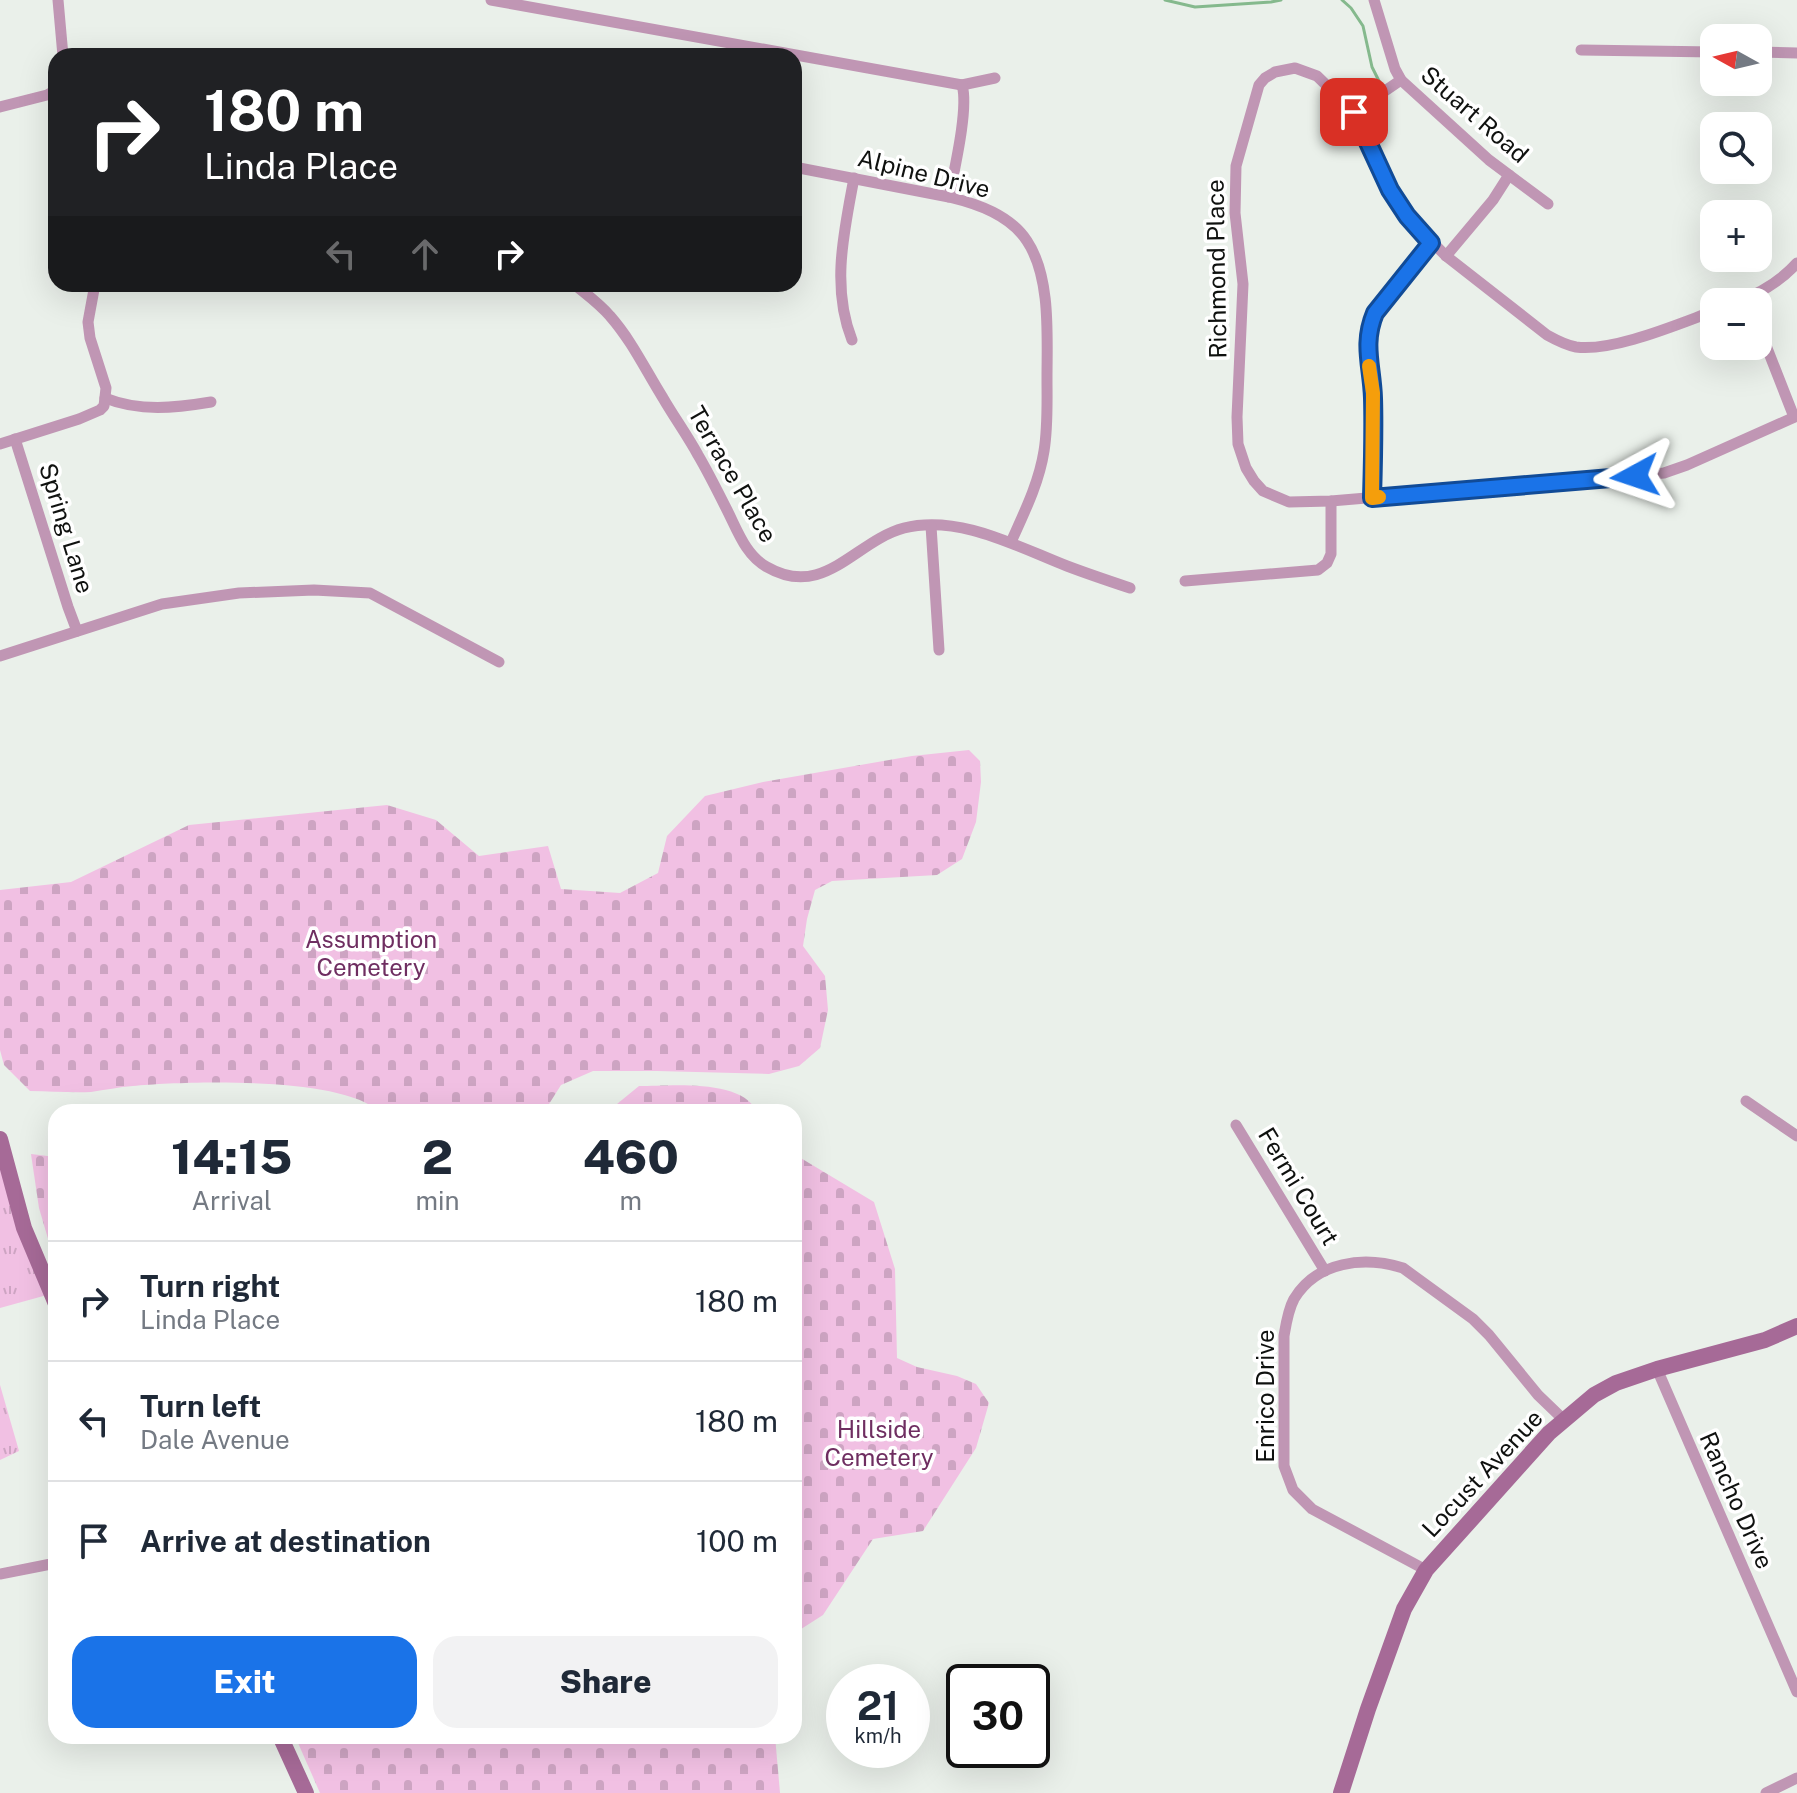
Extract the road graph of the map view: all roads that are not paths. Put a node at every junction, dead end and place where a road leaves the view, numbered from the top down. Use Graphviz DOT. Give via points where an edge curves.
graph roads {
  1 [pos="58,0"];
  2 [pos="491,0"];
  3 [pos="1374,0"];
  4 [pos="63,48"];
  5 [pos="757,48"];
  6 [pos="1581,50"];
  7 [pos="1700,52"];
  8 [pos="1772,52"];
  9 [pos="1797,53"];
  10 [pos="802,56"];
  11 [pos="995,78"];
  12 [pos="1401,80"];
  13 [pos="962,85"];
  14 [pos="48,94"];
  15 [pos="0,107"];
  16 [pos="1354,112"];
  17 [pos="802,168"];
  18 [pos="1509,175"];
  19 [pos="854,178"];
  20 [pos="949,197"];
  21 [pos="1548,204"];
  22 [pos="1431,243"];
  23 [pos="1446,256"];
  24 [pos="1797,263"];
  25 [pos="1768,288"];
  26 [pos="93,292"];
  27 [pos="583,292"];
  28 [pos="1700,316"];
  29 [pos="852,340"];
  30 [pos="1772,359"];
  31 [pos="105,398"];
  32 [pos="211,402"];
  33 [pos="1796,416"];
  34 [pos="15,439"];
  35 [pos="0,444"];
  36 [pos="1372,498"];
  37 [pos="1331,501"];
  38 [pos="931,526"];
  39 [pos="1011,542"];
  40 [pos="1185,581"];
  41 [pos="1130,588"];
  42 [pos="77,631"];
  43 [pos="939,650"];
  44 [pos="0,656"];
  45 [pos="499,662"];
  46 [pos="1746,1101"];
  47 [pos="1236,1125"];
  48 [pos="1797,1136"];
  49 [pos="0,1139"];
  50 [pos="1325,1271"];
  51 [pos="48,1285"];
  52 [pos="1797,1326"];
  53 [pos="1657,1369"];
  54 [pos="1564,1420"];
  55 [pos="48,1565"];
  56 [pos="1426,1570"];
  57 [pos="0,1574"];
  58 [pos="1797,1692"];
  59 [pos="284,1744"];
  60 [pos="1797,1778"];
  61 [pos="306,1793"];
  62 [pos="1341,1793"];
  63 [pos="1766,1793"];
  1 -- 4 [label="street"];
  2 -- 5 [label="street"];
  3 -- 12 [label="street, Stuart Road"];
  6 -- 7 [label="street"];
  8 -- 9 [label="street"];
  10 -- 13 [label="street"];
  11 -- 13 [label="street"];
  12 -- 16 [label="street"];
  12 -- 18 [label="street, Stuart Road"];
  13 -- 20 [label="street"];
  14 -- 15 [label="street"];
  16 -- 22 [label="street" via="1390,190"];
  16 -- 37 [label="street, Richmond Place" via="1317,76 1295,68 1275,72 1259,85 1236,166 1243,284 1238,444 1246,468 1263,491 1289,502"];
  17 -- 19 [label="street, Alpine Drive"];
  18 -- 21 [label="street, Stuart Road"];
  18 -- 23 [label="street"];
  19 -- 20 [label="street, Alpine Drive"];
  19 -- 29 [label="street" via="840,286"];
  20 -- 39 [label="street, Alpine Drive" via="989,209 1009,222 1031,246 1041,276 1047,322 1044,453"];
  22 -- 23 [label="street"];
  22 -- 36 [label="street" via="1370,325"];
  23 -- 28 [label="street" via="1547,335 1572,346 1642,337"];
  24 -- 25 [label="street"];
  26 -- 31 [label="street" via="90,338"];
  27 -- 38 [label="street, Terrace Place" via="628,339 698,454 743,543 766,567 813,577 883,536"];
  30 -- 33 [label="street"];
  31 -- 32 [label="street" via="140,408"];
  31 -- 34 [label="street" via="100,410"];
  33 -- 36 [label="street, Richmond Place" via="1664,473"];
  34 -- 35 [label="street"];
  34 -- 42 [label="street, Spring Lane"];
  36 -- 37 [label="street, Richmond Place"];
  37 -- 40 [label="street" via="1331,554 1318,570"];
  38 -- 39 [label="street, Terrace Place" via="972,530"];
  38 -- 43 [label="street"];
  39 -- 41 [label="street, Terrace Place"];
  42 -- 44 [label="street"];
  42 -- 45 [label="street" via="162,604 208,596 358,591"];
  46 -- 48 [label="street"];
  47 -- 50 [label="street, Fermi Court"];
  49 -- 51 [label="street" via="24,1228"];
  50 -- 54 [label="street, Enrico Drive" via="1361,1262 1403,1268 1473,1319"];
  50 -- 56 [label="street, Enrico Drive" via="1294,1300 1284,1336 1288,1480 1312,1509"];
  52 -- 53 [label="street, Locust Avenue"];
  53 -- 54 [label="street, Locust Avenue" via="1594,1395"];
  53 -- 58 [label="street, Rancho Drive"];
  54 -- 56 [label="street, Locust Avenue"];
  55 -- 57 [label="street"];
  56 -- 62 [label="street, Locust Avenue" via="1404,1609"];
  59 -- 61 [label="street"];
  60 -- 63 [label="street"];
}
